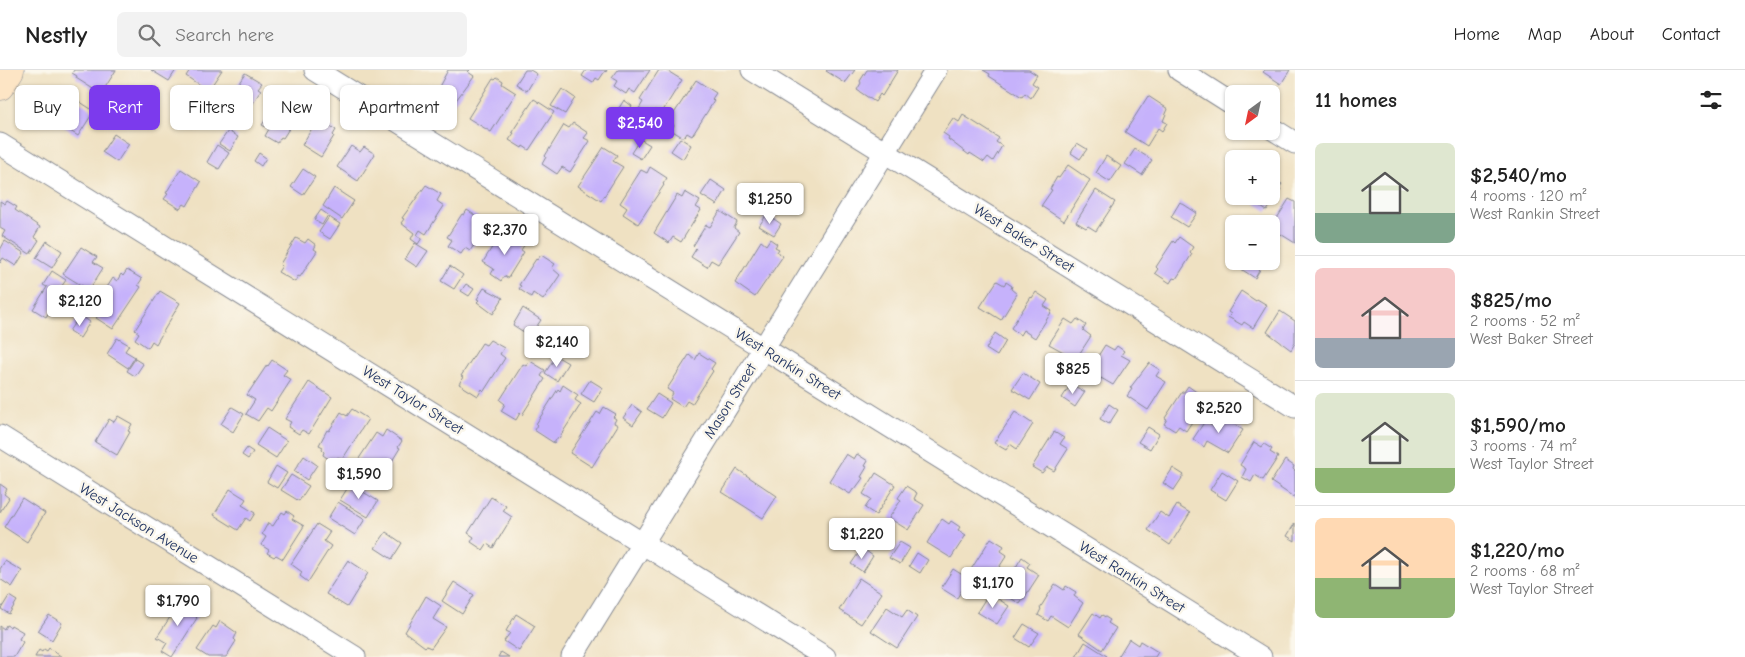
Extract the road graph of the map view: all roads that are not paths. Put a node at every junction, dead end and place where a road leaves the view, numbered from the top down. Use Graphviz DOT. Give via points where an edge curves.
graph roads {
  1 [pos="10,70"];
  2 [pos="315,70"];
  3 [pos="752,70"];
  4 [pos="936,70"];
  5 [pos="1179,70"];
  6 [pos="0,86"];
  7 [pos="1225,99"];
  8 [pos="1280,134"];
  9 [pos="1295,143"];
  10 [pos="0,144"];
  11 [pos="884,153"];
  12 [pos="763,348"];
  13 [pos="1295,407"];
  14 [pos="0,436"];
  15 [pos="643,543"];
  16 [pos="355,657"];
  17 [pos="572,657"];
  18 [pos="825,657"];
  19 [pos="1261,657"];
  1 -- 6 [label="street"];
  2 -- 12 [label="street, West Rankin Street"];
  3 -- 11 [label="street, West Baker Street"];
  4 -- 11 [label="street, Mason Street"];
  5 -- 7 [label="street"];
  8 -- 9 [label="street"];
  10 -- 15 [label="street, West Taylor Street"];
  11 -- 12 [label="street, Mason Street"];
  11 -- 13 [label="street, West Baker Street"];
  12 -- 15 [label="street, Mason Street"];
  12 -- 19 [label="street, West Rankin Street"];
  14 -- 16 [label="street, West Jackson Avenue"];
  15 -- 17 [label="street, Mason Street"];
  15 -- 18 [label="street, West Taylor Street"];
}
